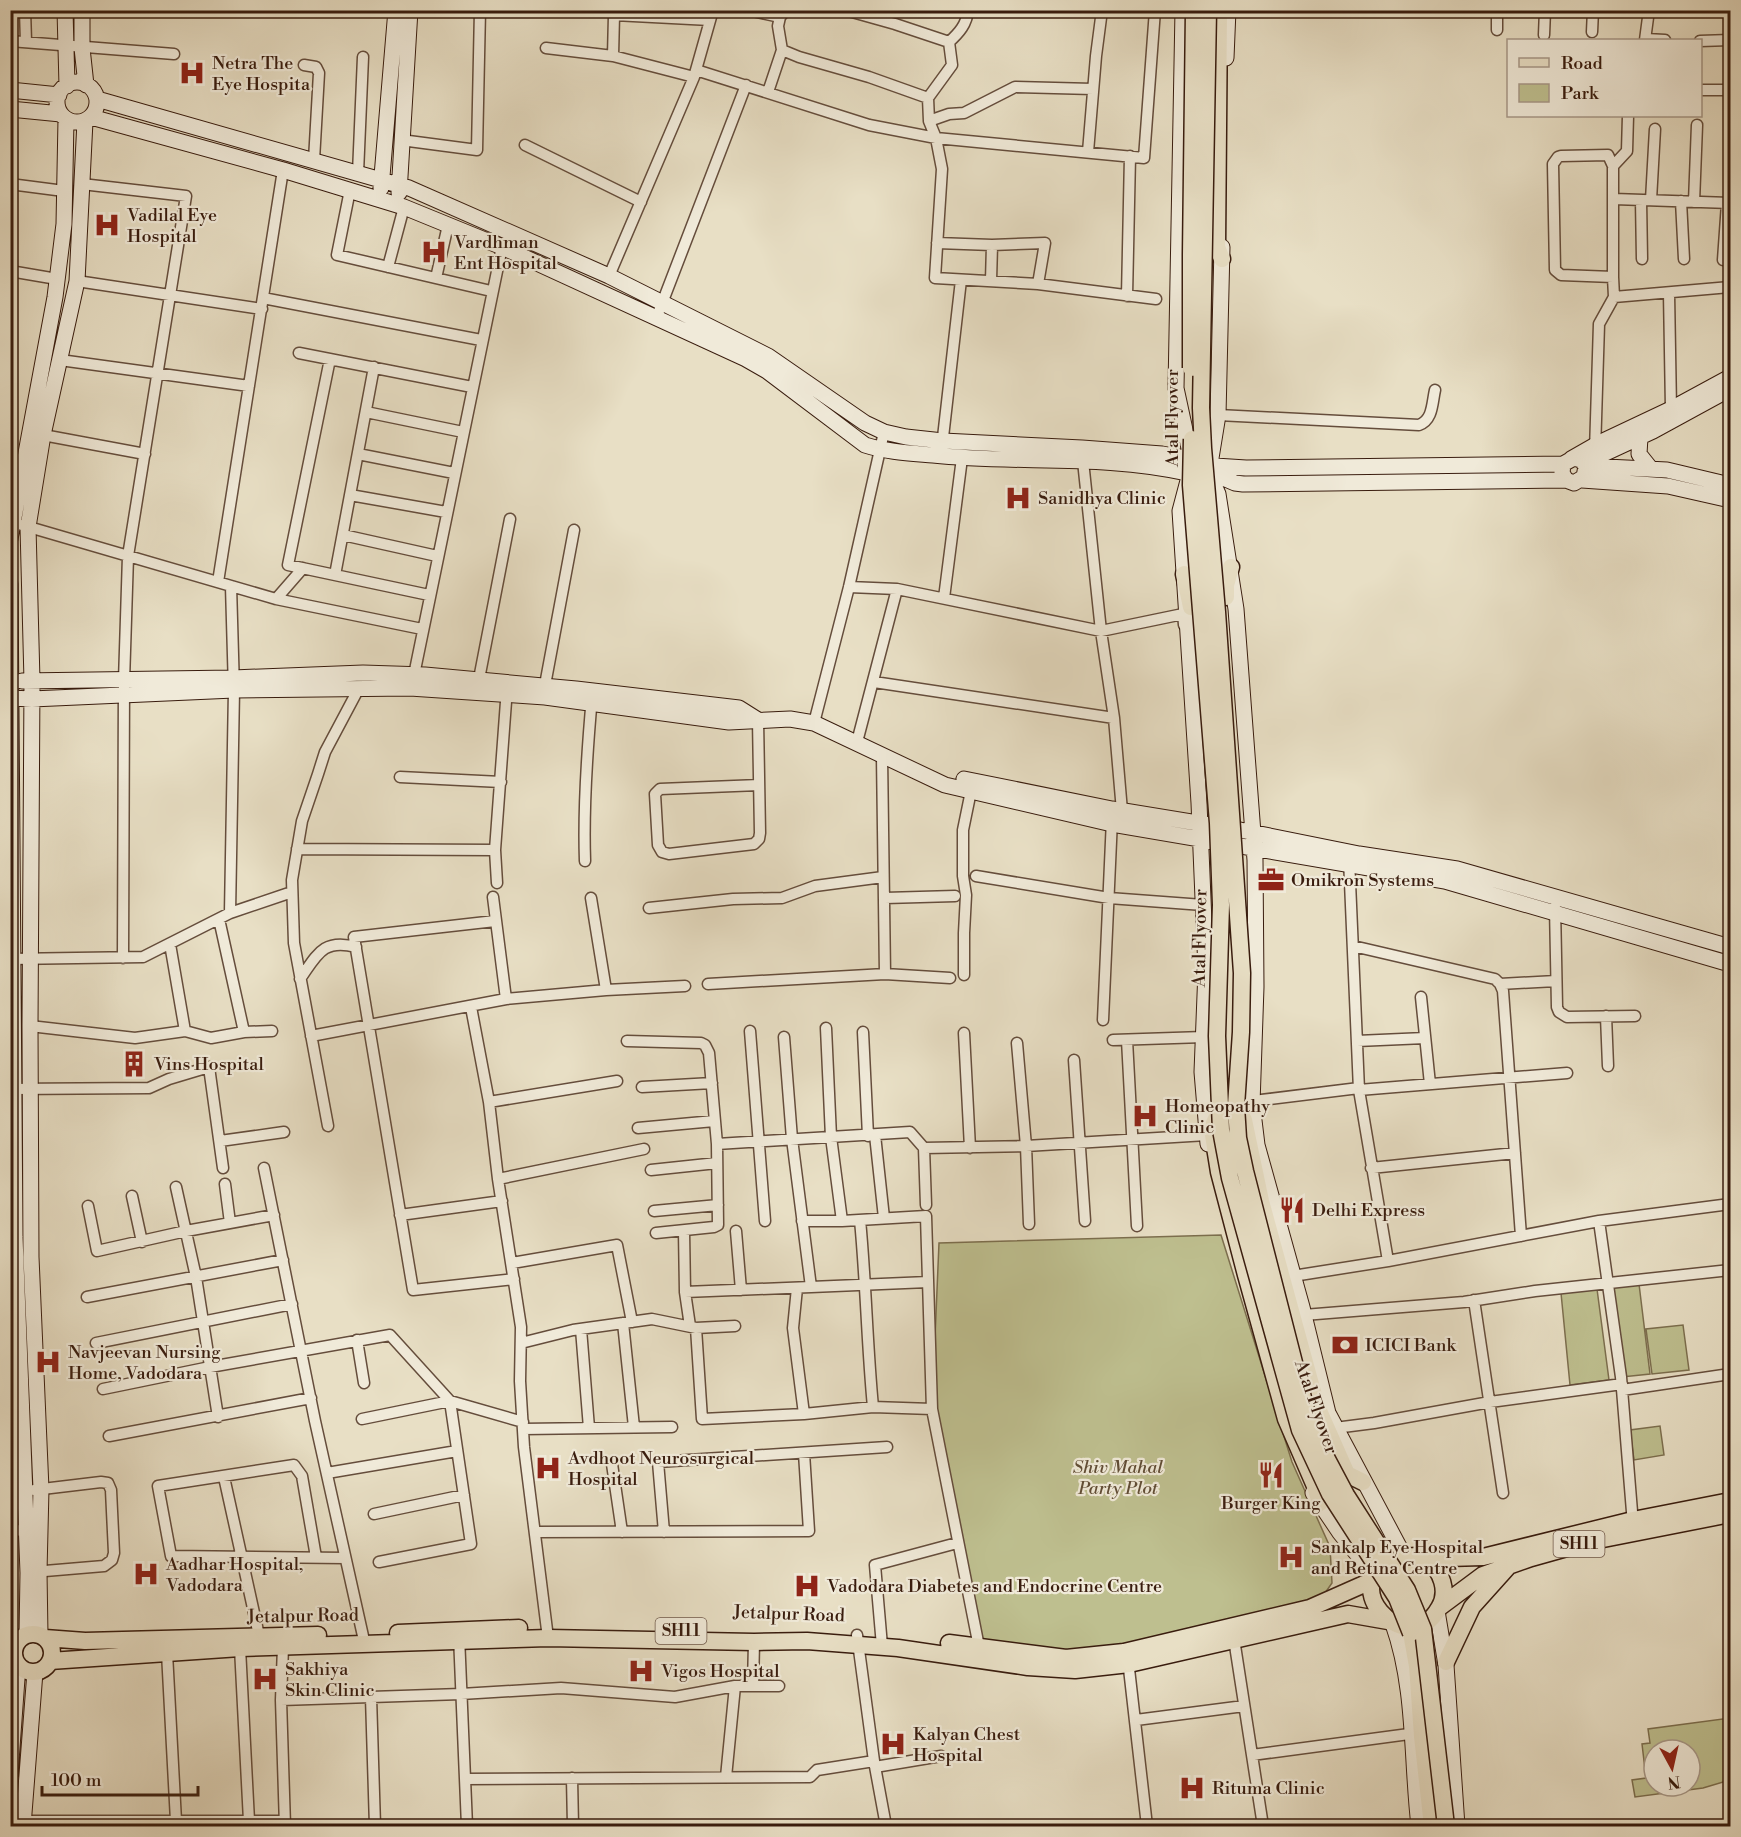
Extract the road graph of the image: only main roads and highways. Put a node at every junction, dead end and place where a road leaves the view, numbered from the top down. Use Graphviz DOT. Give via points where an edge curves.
graph roads {
  1 [pos="1194,10"];
  2 [pos="1208,10"];
  3 [pos="1219,10"];
  4 [pos="1219,253"];
  5 [pos="1231,567"];
  6 [pos="1184,574"];
  7 [pos="1240,928"];
  8 [pos="1220,935"];
  9 [pos="1236,1106"];
  10 [pos="1363,1482"];
  11 [pos="1731,1501"];
  12 [pos="1320,1503"];
  13 [pos="1731,1514"];
  14 [pos="1633,1527"];
  15 [pos="1409,1556"];
  16 [pos="1510,1565"];
  17 [pos="1373,1578"];
  18 [pos="1438,1609"];
  19 [pos="1310,1615"];
  20 [pos="1391,1622"];
  21 [pos="548,1633"];
  22 [pos="38,1636"];
  23 [pos="364,1640"];
  24 [pos="857,1640"];
  25 [pos="261,1642"];
  26 [pos="14,1656"];
  27 [pos="1128,1658"];
  28 [pos="50,1661"];
  29 [pos="1446,1662"];
  30 [pos="1432,1827"];
  31 [pos="1446,1827"];
  1 -- 8 [label="main road, Atal Flyover, bridge" via="1191,485 1218,823"];
  2 -- 7 [label="main road, Atal Flyover, bridge" via="1203,448"];
  3 -- 4 [label="main road"];
  5 -- 7 [label="main road" via="1226,597 1244,867 1245,916"];
  6 -- 8 [label="main road" via="1191,607 1205,750 1211,915"];
  7 -- 9 [label="main road, Atal Flyover, bridge" via="1241,1020"];
  8 -- 9 [label="main road, Atal Flyover, bridge" via="1217,1036"];
  9 -- 10 [label="main road" via="1244,1120 1317,1406 1347,1474"];
  9 -- 12 [label="main road" via="1214,1123 1220,1172 1274,1380"];
  9 -- 30 [label="main road, Atal Flyover, bridge" via="1221,1130 1230,1178 1300,1430 1330,1494 1397,1598 1411,1633"];
  9 -- 31 [label="main road, Atal Flyover, bridge" via="1245,1171 1311,1429 1346,1496 1407,1590 1423,1629"];
  11 -- 14 [label="main road, SH11"];
  13 -- 14 [label="main road, SH11"];
  14 -- 15 [label="main road, SH11" via="1483,1557"];
  14 -- 16 [label="main road, SH11"];
  15 -- 17 [label="main road, SH11" via="1392,1559"];
  15 -- 18 [label="main road" via="1426,1560 1440,1576 1443,1597"];
  16 -- 18 [label="main road, SH11" via="1483,1575"];
  16 -- 29 [label="main road" via="1472,1607"];
  17 -- 19 [label="main road, SH11"];
  17 -- 20 [label="main road" via="1375,1605"];
  18 -- 20 [label="main road, SH11" via="1423,1624 1411,1627"];
  19 -- 20 [label="main road, SH11" via="1348,1614"];
  19 -- 27 [label="main road, Jetalpur Road / SH11"];
  19 -- 27 [label="main road, Jetalpur Road / SH11" via="1234,1639"];
  21 -- 23 [label="main road, Jetalpur Road / SH11"];
  21 -- 24 [label="main road, Jetalpur Road / SH11" via="754,1642"];
  21 -- 24 [label="main road, Jetalpur Road / SH11" via="804,1632"];
  22 -- 25 [label="main road, Jetalpur Road / SH11" via="85,1641"];
  22 -- 26 [label="main road" via="22,1637"];
  22 -- 28 [label="main road" via="52,1649"];
  23 -- 25 [label="main road, Jetalpur Road / SH11"];
  23 -- 25 [label="main road, Jetalpur Road / SH11" via="283,1647"];
  24 -- 27 [label="main road, Jetalpur Road / SH11" via="980,1653 1059,1670"];
  25 -- 28 [label="main road, Jetalpur Road / SH11" via="240,1648"];
  26 -- 28 [label="main road" via="29,1672"];
}
